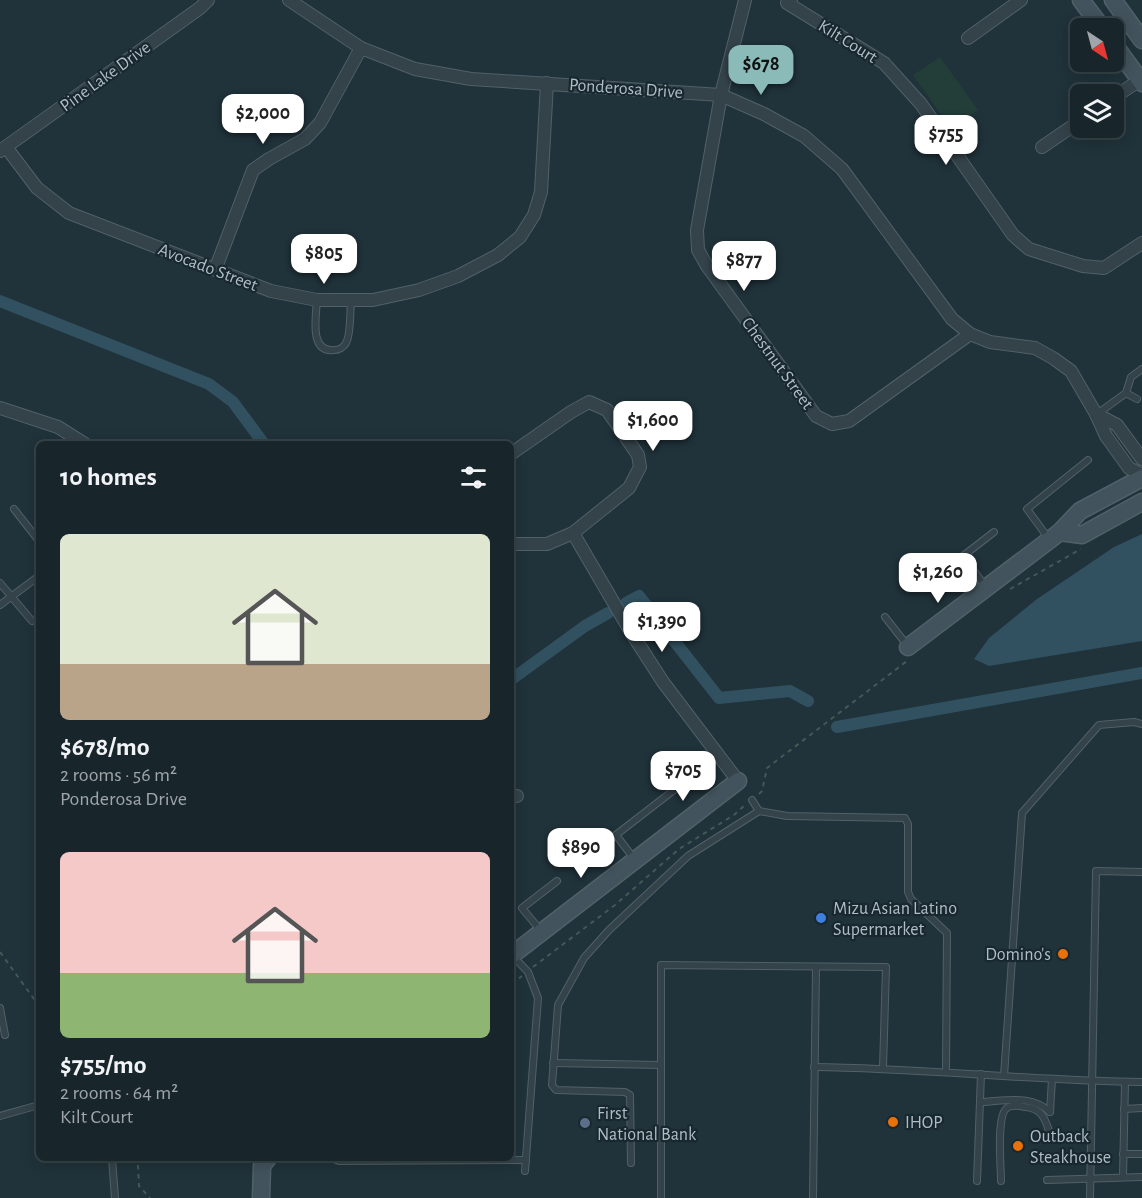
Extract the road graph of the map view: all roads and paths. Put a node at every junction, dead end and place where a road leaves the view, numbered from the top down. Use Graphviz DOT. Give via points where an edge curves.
graph roads {
  1 [pos="208,0"];
  2 [pos="290,0"];
  3 [pos="745,0"];
  4 [pos="791,0"];
  5 [pos="1021,0"];
  6 [pos="1081,0"];
  7 [pos="1113,0"];
  8 [pos="1094,18"];
  9 [pos="968,38"];
  10 [pos="1142,40"];
  11 [pos="361,48"];
  12 [pos="1124,58"];
  13 [pos="1141,81"];
  14 [pos="547,83"];
  15 [pos="1124,91"];
  16 [pos="721,95"];
  17 [pos="1070,128"];
  18 [pos="1042,147"];
  19 [pos="3,149"];
  20 [pos="1142,243"];
  21 [pos="215,270"];
  22 [pos="317,300"];
  23 [pos="351,300"];
  24 [pos="970,334"];
  25 [pos="1142,369"];
  26 [pos="1126,393"];
  27 [pos="1137,399"];
  28 [pos="0,408"];
  29 [pos="1096,414"];
  30 [pos="80,441"];
  31 [pos="514,452"];
  32 [pos="1142,459"];
  33 [pos="1088,460"];
  34 [pos="1142,476"];
  35 [pos="1142,502"];
  36 [pos="14,510"];
  37 [pos="994,532"];
  38 [pos="573,533"];
  39 [pos="1055,536"];
  40 [pos="36,537"];
  41 [pos="514,544"];
  42 [pos="963,556"];
  43 [pos="36,578"];
  44 [pos="931,580"];
  45 [pos="0,583"];
  46 [pos="987,589"];
  47 [pos="12,596"];
  48 [pos="0,605"];
  49 [pos="885,617"];
  50 [pos="32,621"];
  51 [pos="909,647"];
  52 [pos="1142,724"];
  53 [pos="719,756"];
  54 [pos="738,781"];
  55 [pos="749,802"];
  56 [pos="759,811"];
  57 [pos="616,835"];
  58 [pos="635,861"];
  59 [pos="578,865"];
  60 [pos="1142,872"];
  61 [pos="556,881"];
  62 [pos="541,931"];
  63 [pos="0,952"];
  64 [pos="514,953"];
  65 [pos="514,957"];
  66 [pos="816,966"];
  67 [pos="533,968"];
  68 [pos="520,978"];
  69 [pos="514,982"];
  70 [pos="36,1002"];
  71 [pos="0,1008"];
  72 [pos="5,1035"];
  73 [pos="553,1063"];
  74 [pos="661,1065"];
  75 [pos="814,1067"];
  76 [pos="883,1068"];
  77 [pos="946,1072"];
  78 [pos="981,1074"];
  79 [pos="1004,1076"];
  80 [pos="1052,1079"];
  81 [pos="1092,1082"];
  82 [pos="1125,1082"];
  83 [pos="1142,1082"];
  84 [pos="981,1102"];
  85 [pos="36,1106"];
  86 [pos="1142,1108"];
  87 [pos="1124,1109"];
  88 [pos="0,1116"];
  89 [pos="1049,1131"];
  90 [pos="1123,1154"];
  91 [pos="1142,1154"];
  92 [pos="514,1160"];
  93 [pos="526,1160"];
  94 [pos="112,1161"];
  95 [pos="266,1161"];
  96 [pos="631,1163"];
  97 [pos="138,1165"];
  98 [pos="525,1171"];
  99 [pos="1122,1177"];
  100 [pos="1142,1177"];
  101 [pos="1091,1178"];
  102 [pos="1047,1180"];
  103 [pos="977,1181"];
  104 [pos="1001,1181"];
  105 [pos="115,1198"];
  106 [pos="150,1198"];
  107 [pos="261,1198"];
  108 [pos="662,1198"];
  109 [pos="813,1198"];
  110 [pos="1090,1198"];
  1 -- 19 [label="street, Pine Lake Drive"];
  2 -- 11 [label="street, Ponderosa Drive"];
  3 -- 16 [label="street, Chestnut Street"];
  4 -- 20 [label="street, Kilt Court" via="787,3 884,63 921,105 1012,235 1029,249 1083,266 1104,268"];
  5 -- 9 [label="street"];
  6 -- 8 [label="main road"];
  7 -- 10 [label="main road"];
  11 -- 14 [label="street, Ponderosa Drive" via="415,69 471,79"];
  11 -- 21 [label="street" via="320,123 305,139 253,170"];
  12 -- 13 [label="main road"];
  13 -- 15 [label="street"];
  14 -- 16 [label="street, Ponderosa Drive"];
  14 -- 23 [label="street, Avocado Street" via="541,192 534,215 520,237 498,255 429,287 373,300"];
  16 -- 24 [label="street, Ponderosa Drive" via="804,136 842,169 952,319"];
  16 -- 24 [label="street, Chestnut Street" via="697,230 698,250 816,416 832,424 849,421"];
  17 -- 18 [label="street"];
  19 -- 21 [label="street, Avocado Street" via="37,188 69,213"];
  21 -- 22 [label="street, Avocado Street" via="271,291"];
  22 -- 23 [label="street, Avocado Street"];
  22 -- 23 [label="lane" via="316,340 326,350 335,350 347,342"];
  24 -- 29 [label="street, Ponderosa Drive" via="990,342 1035,348 1053,358 1071,371"];
  25 -- 26 [label="lane" via="1131,377"];
  26 -- 27 [label="lane"];
  26 -- 29 [label="lane"];
  28 -- 30 [label="street" via="58,427"];
  29 -- 32 [label="street, Ponderosa Drive" via="1117,425"];
  29 -- 34 [label="street, Ponderosa Drive" via="1129,468"];
  31 -- 38 [label="street" via="590,402 607,410 638,455 640,467 629,488"];
  33 -- 39 [label="lane" via="1027,509"];
  34 -- 39 [label="main road" via="1080,511"];
  35 -- 39 [label="main road" via="1082,535"];
  36 -- 40 [label="lane"];
  37 -- 42 [label="lane"];
  38 -- 41 [label="street" via="547,544"];
  38 -- 53 [label="street" via="663,682"];
  39 -- 46 [label="main road"];
  42 -- 44 [label="lane"];
  42 -- 46 [label="lane"];
  43 -- 47 [label="lane"];
  45 -- 47 [label="lane"];
  46 -- 51 [label="main road"];
  47 -- 48 [label="lane"];
  47 -- 50 [label="lane"];
  49 -- 51 [label="lane"];
  52 -- 79 [label="lane" via="1099,725 1022,813"];
  53 -- 54 [label="street"];
  53 -- 57 [label="lane"];
  54 -- 58 [label="main road"];
  55 -- 56 [label="lane"];
  55 -- 67 [label="path" via="679,849"];
  56 -- 73 [label="lane" via="688,856 584,958 558,1005"];
  56 -- 77 [label="lane" via="787,816 904,818 908,824 908,892 947,933"];
  57 -- 58 [label="lane"];
  57 -- 59 [label="lane"];
  58 -- 62 [label="main road"];
  60 -- 81 [label="lane" via="1096,871"];
  61 -- 62 [label="lane" via="522,908"];
  62 -- 64 [label="main road"];
  63 -- 70 [label="path"];
  65 -- 93 [label="lane" via="528,972 538,998"];
  66 -- 74 [label="lane" via="661,965"];
  66 -- 75 [label="lane"];
  66 -- 76 [label="lane" via="886,967"];
  68 -- 69 [label="path"];
  71 -- 72 [label="lane"];
  73 -- 74 [label="lane"];
  73 -- 96 [label="lane" via="552,1085 556,1090 630,1095"];
  74 -- 108 [label="lane"];
  75 -- 76 [label="lane"];
  75 -- 109 [label="lane"];
  76 -- 77 [label="lane"];
  77 -- 78 [label="lane"];
  78 -- 79 [label="lane"];
  78 -- 84 [label="lane"];
  79 -- 80 [label="lane"];
  80 -- 81 [label="lane"];
  80 -- 84 [label="lane" via="1050,1112 1029,1100"];
  81 -- 82 [label="lane"];
  81 -- 101 [label="lane"];
  82 -- 83 [label="lane"];
  82 -- 87 [label="lane"];
  84 -- 103 [label="lane"];
  85 -- 88 [label="lane"];
  86 -- 87 [label="lane"];
  87 -- 90 [label="lane"];
  89 -- 104 [label="lane" via="1044,1116 1033,1108 1007,1108 1000,1123"];
  90 -- 91 [label="lane"];
  90 -- 99 [label="lane"];
  92 -- 93 [label="lane"];
  93 -- 98 [label="lane"];
  94 -- 105 [label="lane"];
  95 -- 107 [label="main road" via="262,1166"];
  97 -- 106 [label="path" via="140,1186"];
  99 -- 100 [label="lane"];
  99 -- 101 [label="lane"];
  101 -- 102 [label="lane"];
  101 -- 110 [label="lane"];
}
